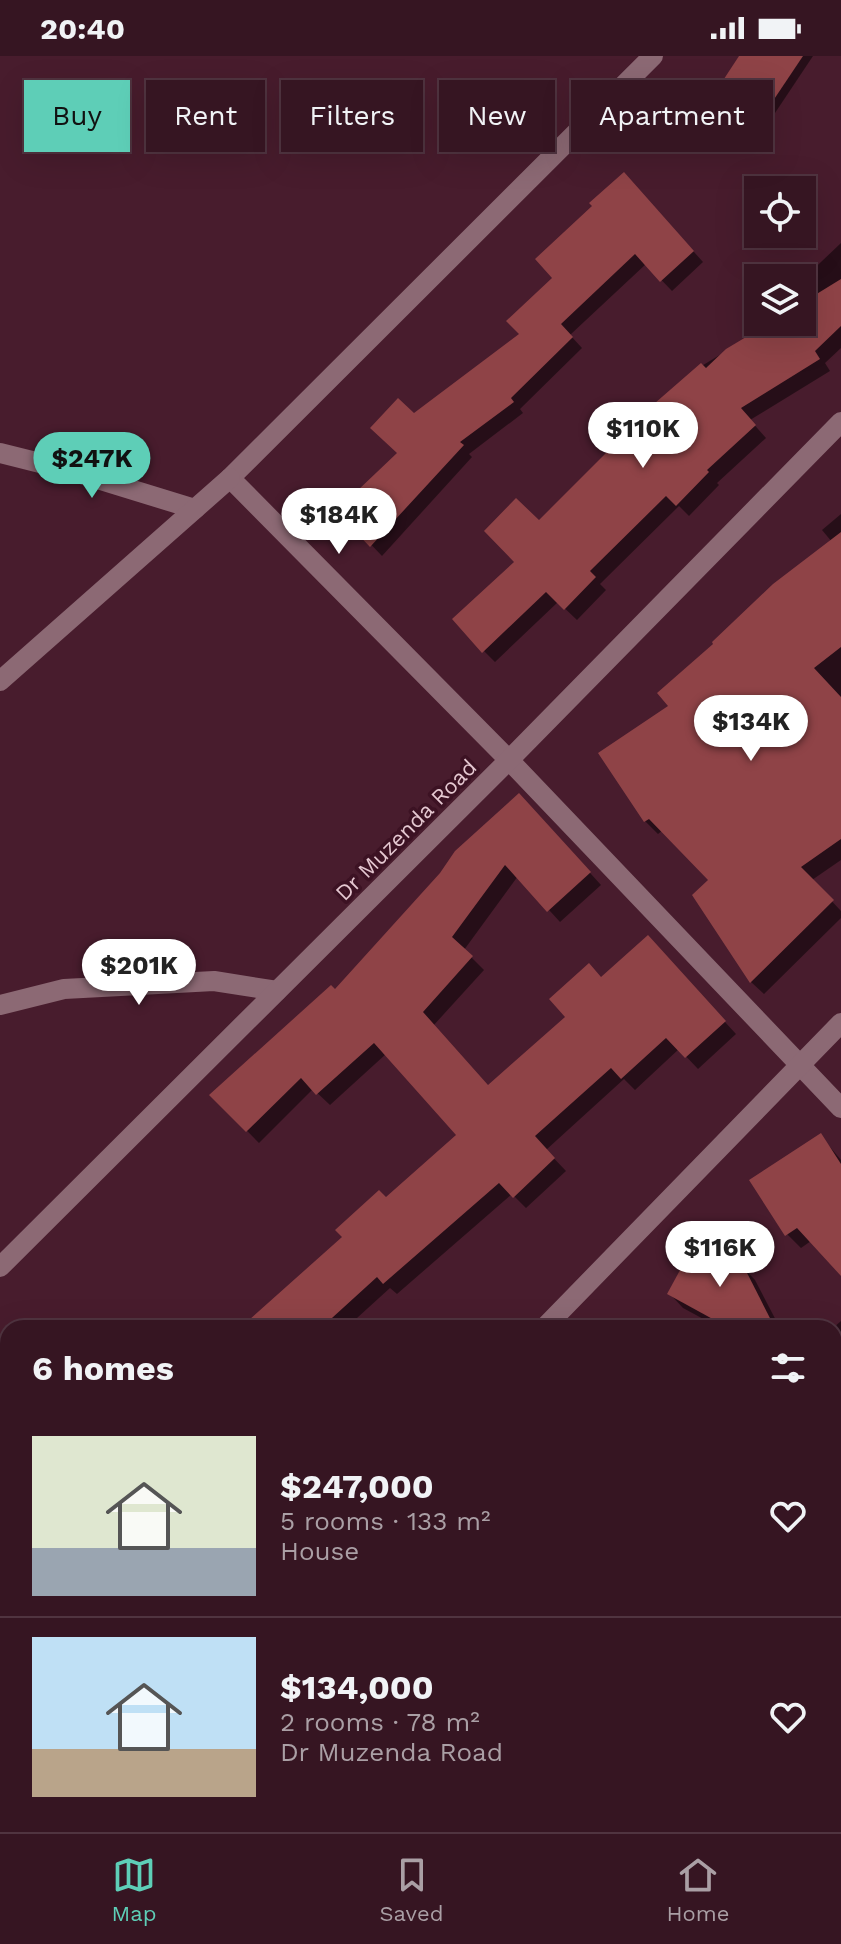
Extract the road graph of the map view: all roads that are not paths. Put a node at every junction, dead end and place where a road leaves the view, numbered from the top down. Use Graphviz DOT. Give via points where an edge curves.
graph roads {
  1 [pos="653,56"];
  2 [pos="841,422"];
  3 [pos="0,453"];
  4 [pos="230,478"];
  5 [pos="195,509"];
  6 [pos="0,681"];
  7 [pos="509,760"];
  8 [pos="277,991"];
  9 [pos="0,1005"];
  10 [pos="841,1023"];
  11 [pos="798,1065"];
  12 [pos="841,1108"];
  13 [pos="0,1267"];
  14 [pos="552,1320"];
  1 -- 4 [label="street"];
  2 -- 7 [label="street, Dr Muzenda Road"];
  3 -- 5 [label="street"];
  4 -- 5 [label="street"];
  4 -- 7 [label="street"];
  5 -- 6 [label="street"];
  7 -- 8 [label="street, Dr Muzenda Road"];
  7 -- 11 [label="street"];
  8 -- 9 [label="street" via="214,981 64,989"];
  8 -- 13 [label="street, Dr Muzenda Road"];
  10 -- 11 [label="street"];
  11 -- 12 [label="street"];
  11 -- 14 [label="street"];
}
